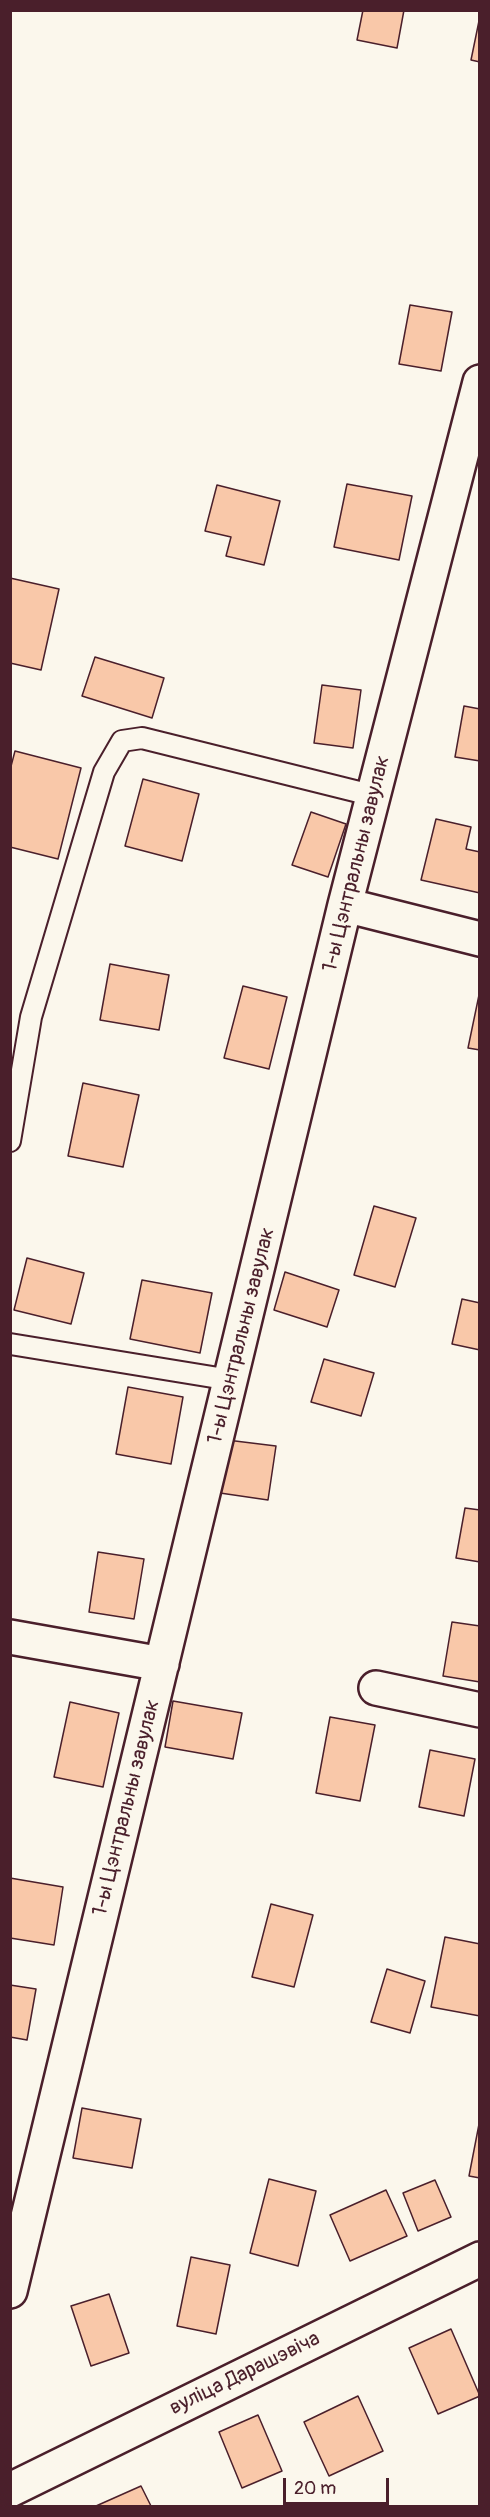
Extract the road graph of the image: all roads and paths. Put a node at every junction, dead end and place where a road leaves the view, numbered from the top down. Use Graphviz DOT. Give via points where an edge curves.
graph roads {
  1 [pos="480,382"];
  2 [pos="375,796"];
  3 [pos="345,904"];
  4 [pos="480,939"];
  5 [pos="10,1141"];
  6 [pos="10,1344"];
  7 [pos="231,1380"];
  8 [pos="10,1637"];
  9 [pos="162,1664"];
  10 [pos="376,1688"];
  11 [pos="480,1710"];
  12 [pos="480,2259"];
  13 [pos="10,2291"];
  14 [pos="10,2490"];
  1 -- 2 [label="street, 1-ы Цэнтральны завулак"];
  2 -- 3 [label="street, 1-ы Цэнтральны завулак"];
  2 -- 5 [label="lane" via="142,738 122,741 104,771 31,1017"];
  3 -- 4 [label="street"];
  3 -- 7 [label="street, 1-ы Цэнтральны завулак"];
  6 -- 7 [label="lane"];
  7 -- 9 [label="street, 1-ы Цэнтральны завулак"];
  8 -- 9 [label="street"];
  9 -- 13 [label="street, 1-ы Цэнтральны завулак"];
  10 -- 11 [label="street"];
  12 -- 14 [label="street, вуліца Дарашэвіча"];
}
